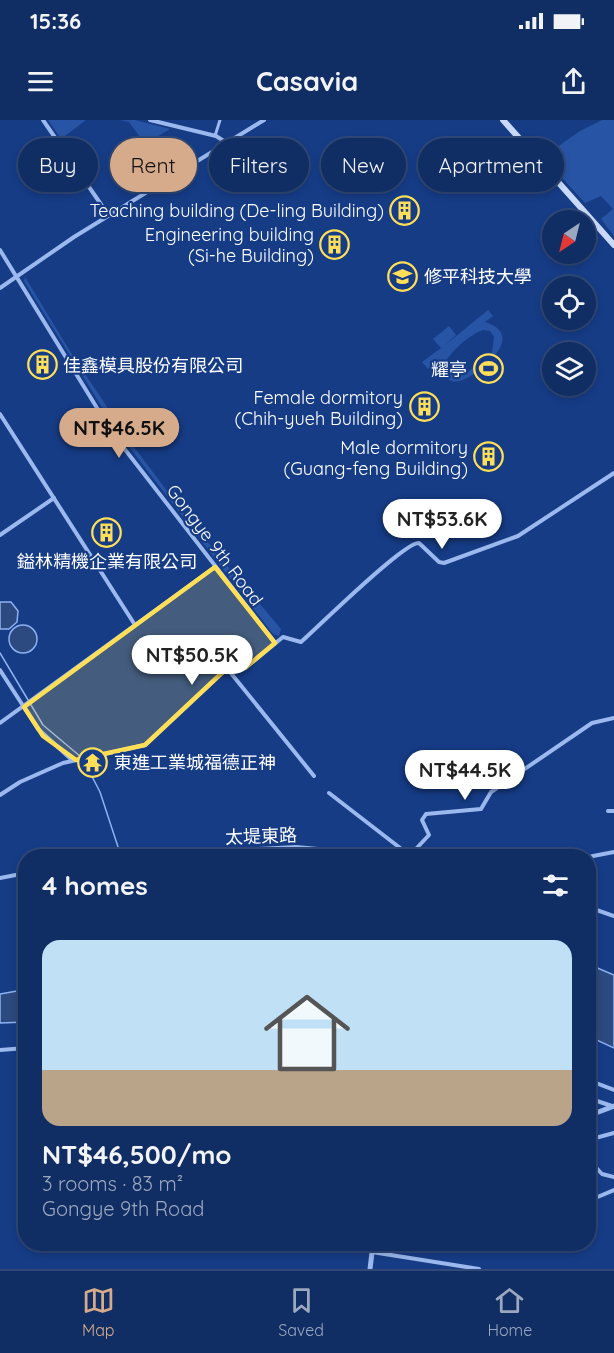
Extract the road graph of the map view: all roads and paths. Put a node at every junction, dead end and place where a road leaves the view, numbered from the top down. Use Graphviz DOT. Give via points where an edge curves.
graph roads {
  1 [pos="43,120"];
  2 [pos="150,120"];
  3 [pos="184,120"];
  4 [pos="220,120"];
  5 [pos="264,120"];
  6 [pos="503,120"];
  7 [pos="182,128"];
  8 [pos="215,136"];
  9 [pos="218,138"];
  10 [pos="235,138"];
  11 [pos="209,154"];
  12 [pos="109,216"];
  13 [pos="614,244"];
  14 [pos="0,250"];
  15 [pos="15,277"];
  16 [pos="0,288"];
  17 [pos="0,414"];
  18 [pos="614,473"];
  19 [pos="54,498"];
  20 [pos="0,535"];
  21 [pos="215,567"];
  22 [pos="135,625"];
  23 [pos="275,643"];
  24 [pos="0,670"];
  25 [pos="230,671"];
  26 [pos="25,707"];
  27 [pos="614,718"];
  28 [pos="0,723"];
  29 [pos="74,760"];
  30 [pos="314,776"];
  31 [pos="329,793"];
  32 [pos="0,795"];
  33 [pos="608,811"];
  34 [pos="614,811"];
  35 [pos="259,849"];
  36 [pos="318,849"];
  37 [pos="402,849"];
  38 [pos="416,849"];
  39 [pos="614,852"];
  40 [pos="596,855"];
  41 [pos="18,875"];
  42 [pos="0,878"];
  43 [pos="596,910"];
  44 [pos="614,916"];
  45 [pos="18,1049"];
  46 [pos="0,1050"];
  47 [pos="596,1083"];
  48 [pos="614,1090"];
  49 [pos="596,1101"];
  50 [pos="613,1106"];
  51 [pos="596,1113"];
  52 [pos="614,1132"];
  53 [pos="596,1138"];
  54 [pos="596,1168"];
  55 [pos="614,1177"];
  56 [pos="614,1190"];
  57 [pos="596,1198"];
  58 [pos="372,1252"];
  59 [pos="370,1269"];
  60 [pos="479,1269"];
  1 -- 12 [label="street"];
  2 -- 7 [label="street"];
  3 -- 7 [label="street"];
  4 -- 8 [label="street"];
  5 -- 10 [label="street"];
  6 -- 13 [label="main road"];
  7 -- 8 [label="street"];
  8 -- 9 [label="street"];
  11 -- 12 [label="street"];
  12 -- 15 [label="street"];
  14 -- 15 [label="street, Gongye 9th Road"];
  15 -- 16 [label="street"];
  15 -- 21 [label="street, Gongye 9th Road" via="113,434"];
  17 -- 19 [label="street"];
  18 -- 23 [label="street" via="518,536 444,563 414,542 301,642 285,637"];
  19 -- 20 [label="street"];
  19 -- 22 [label="street"];
  21 -- 22 [label="street"];
  21 -- 23 [label="street, Gongye 9th Road"];
  22 -- 26 [label="street"];
  23 -- 25 [label="street" via="245,668"];
  24 -- 26 [label="street"];
  25 -- 29 [label="street" via="224,671 145,745"];
  25 -- 30 [label="street"];
  26 -- 28 [label="street"];
  26 -- 29 [label="street" via="43,735"];
  27 -- 38 [label="street" via="592,723 491,792 482,809 426,814 422,820 429,835"];
  29 -- 32 [label="street" via="26,778"];
  31 -- 37 [label="street"];
  33 -- 34 [label="street"];
  35 -- 36 [label="street, 太堤東路"];
  39 -- 40 [label="street"];
  41 -- 42 [label="street"];
  43 -- 44 [label="street"];
  45 -- 46 [label="street"];
  47 -- 48 [label="street"];
  49 -- 50 [label="street"];
  50 -- 51 [label="street"];
  52 -- 53 [label="street"];
  54 -- 55 [label="street"];
  56 -- 57 [label="street"];
  58 -- 59 [label="street"];
  58 -- 60 [label="street"];
}
